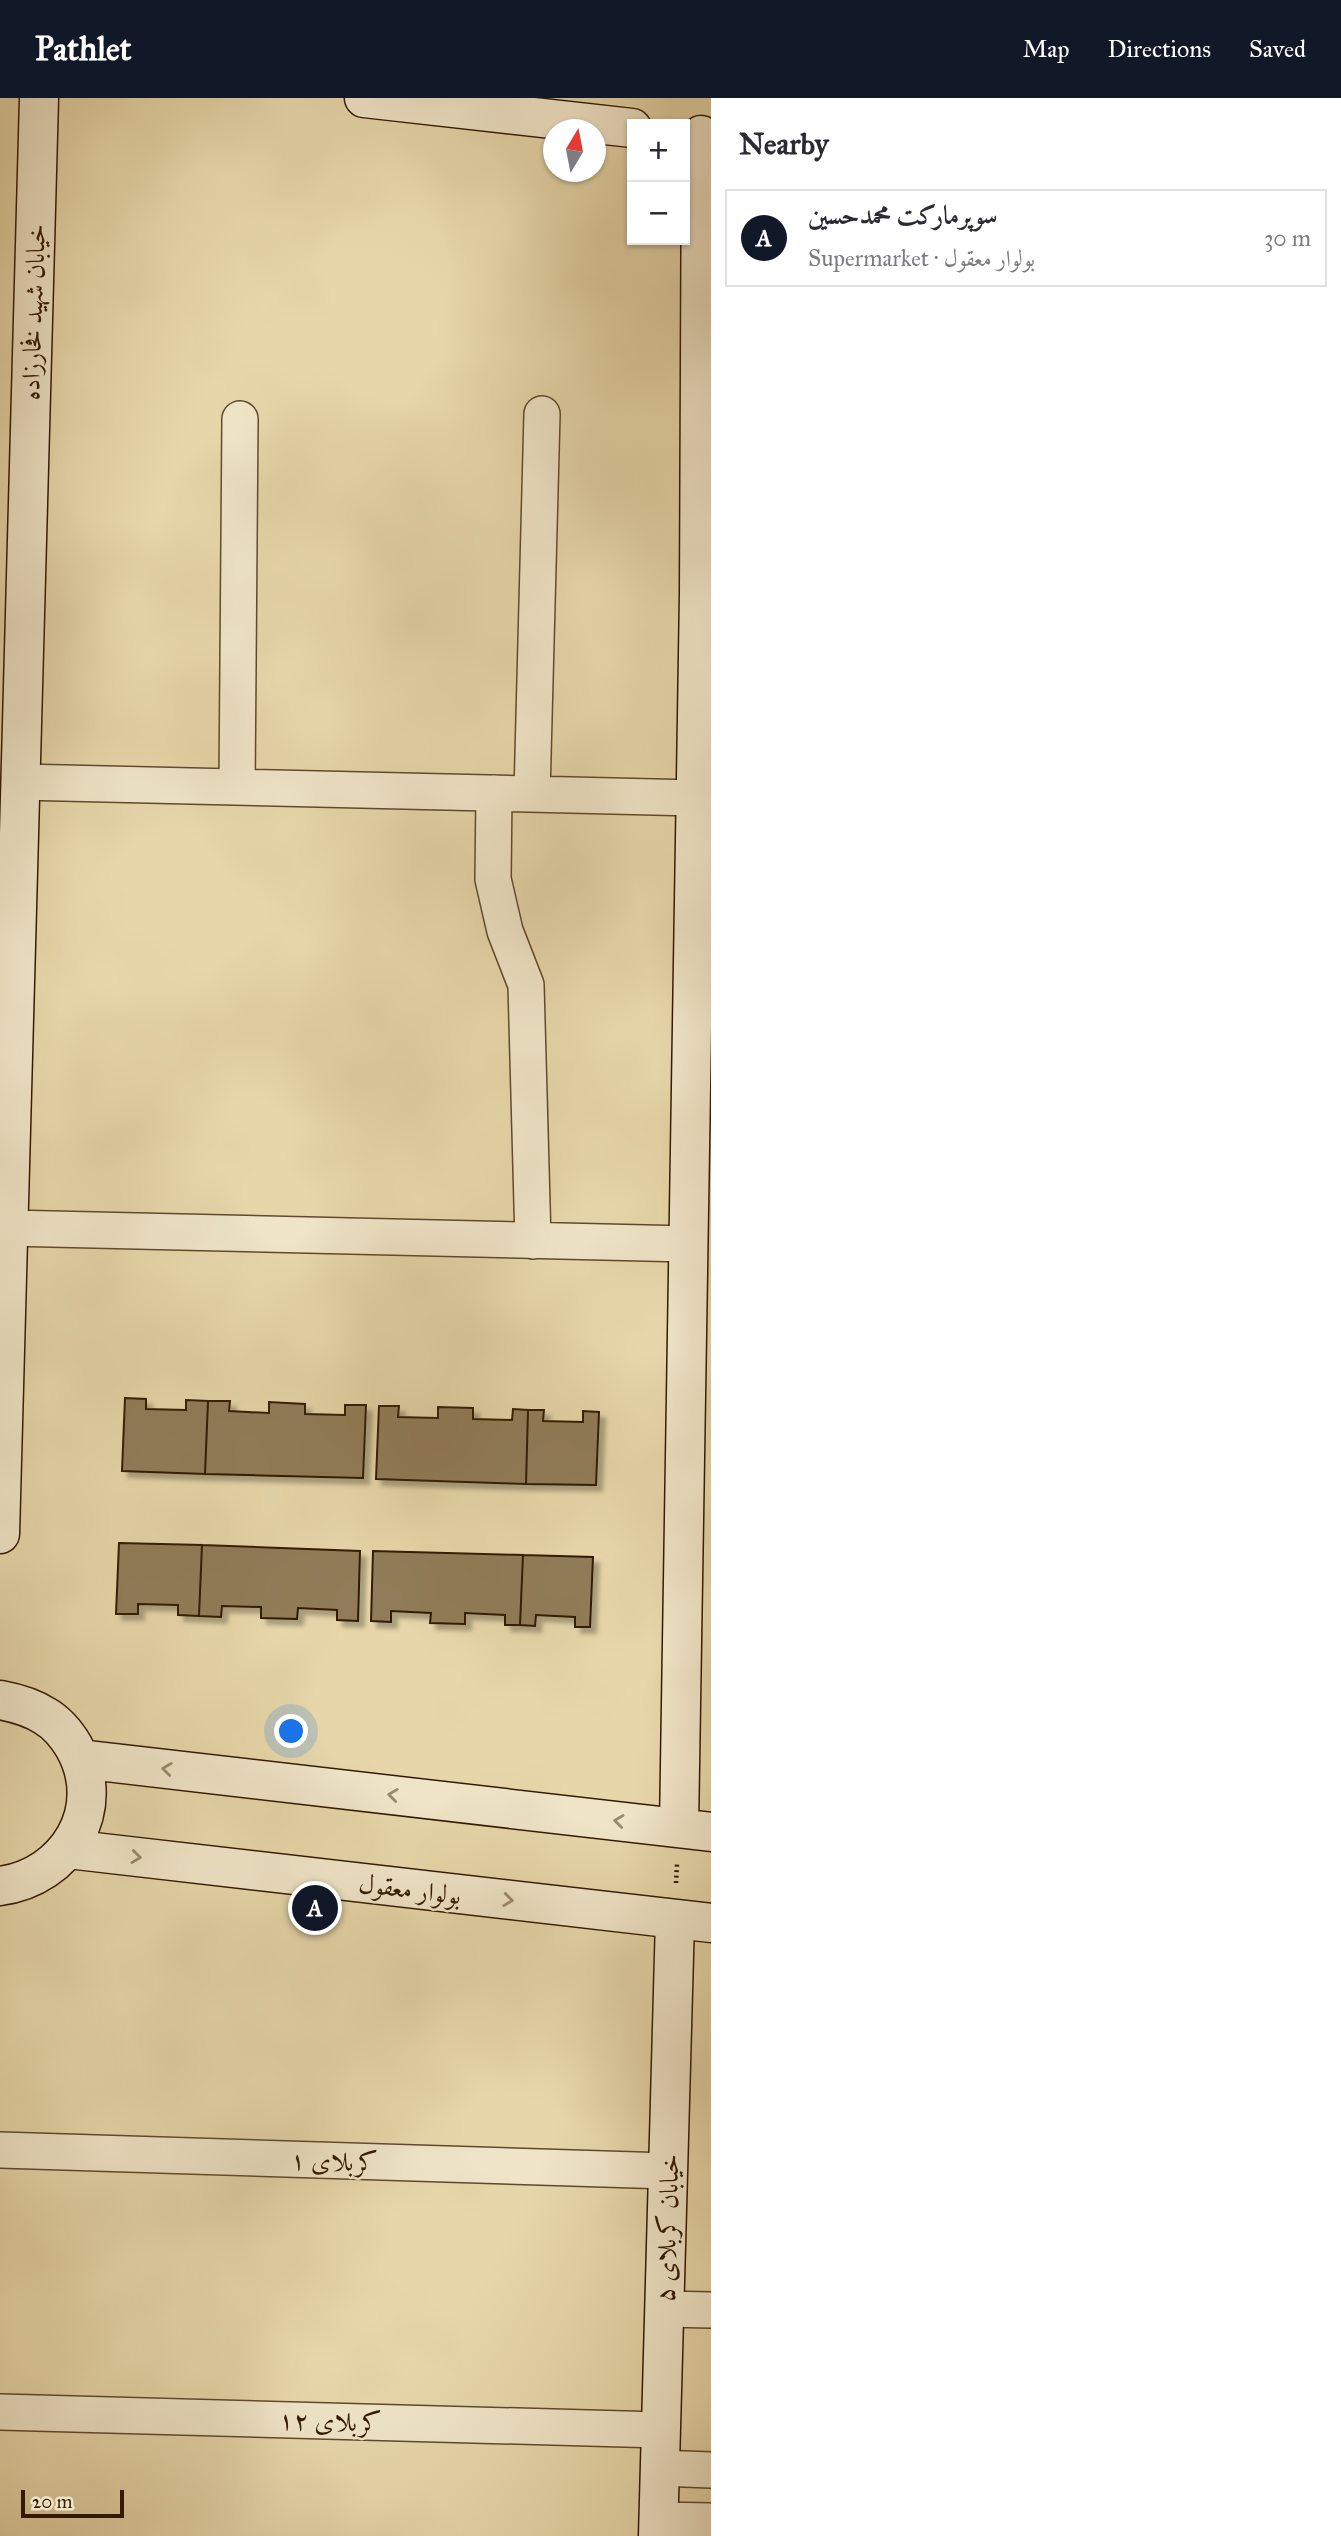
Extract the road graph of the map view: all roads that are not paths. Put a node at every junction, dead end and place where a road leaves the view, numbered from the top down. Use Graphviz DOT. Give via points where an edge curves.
graph roads {
  1 [pos="39,98"];
  2 [pos="364,98"];
  3 [pos="545,108"];
  4 [pos="627,127"];
  5 [pos="699,135"];
  6 [pos="542,414"];
  7 [pos="240,419"];
  8 [pos="705,592"];
  9 [pos="20,782"];
  10 [pos="237,787"];
  11 [pos="494,793"];
  12 [pos="533,794"];
  13 [pos="696,798"];
  14 [pos="7,1031"];
  15 [pos="8,1228"];
  16 [pos="533,1241"];
  17 [pos="688,1244"];
  18 [pos="1,1439"];
  19 [pos="0,1534"];
  20 [pos="0,1700"];
  21 [pos="80,1759"];
  22 [pos="695,1830"];
  23 [pos="68,1849"];
  24 [pos="0,1886"];
  25 [pos="693,1921"];
  26 [pos="0,2150"];
  27 [pos="668,2171"];
  28 [pos="664,2309"];
  29 [pos="711,2310"];
  30 [pos="0,2412"];
  31 [pos="661,2430"];
  32 [pos="659,2468"];
  33 [pos="711,2470"];
  34 [pos="711,2521"];
  35 [pos="658,2528"];
  1 -- 9 [label="street, خیابان شهید فخارزاده"];
  2 -- 3 [label="street"];
  3 -- 4 [label="street"];
  5 -- 8 [label="street"];
  6 -- 12 [label="street"];
  7 -- 10 [label="street"];
  8 -- 13 [label="street"];
  9 -- 10 [label="street"];
  9 -- 14 [label="street, خیابان شهید فخارزاده"];
  10 -- 11 [label="street"];
  11 -- 12 [label="street"];
  11 -- 16 [label="street" via="493,879 505,931 526,985"];
  12 -- 13 [label="street"];
  13 -- 17 [label="street"];
  14 -- 15 [label="street, خیابان شهید فخارزاده"];
  15 -- 16 [label="street"];
  15 -- 18 [label="street, خیابان شهید فخارزاده"];
  16 -- 17 [label="street"];
  17 -- 22 [label="street"];
  18 -- 19 [label="street, خیابان شهید فخارزاده"];
  20 -- 21 [label="street" via="23,1704 47,1716 67,1735"];
  22 -- 21 [label="street, one-way"];
  21 -- 23 [label="street" via="86,1806"];
  23 -- 24 [label="street" via="47,1870 20,1883"];
  23 -- 25 [label="street, بولوار معقول, one-way"];
  25 -- 27 [label="street, خیابان کربلای ۵"];
  26 -- 27 [label="street, کربلای ۱"];
  27 -- 28 [label="street, خیابان کربلای ۵"];
  28 -- 29 [label="street"];
  28 -- 31 [label="street, خیابان کربلای ۵"];
  30 -- 31 [label="street, کربلای ۱۲"];
  31 -- 32 [label="street, خیابان کربلای ۵"];
  32 -- 33 [label="street"];
  32 -- 35 [label="street, خیابان کربلای ۵"];
  34 -- 35 [label="street"];
}
